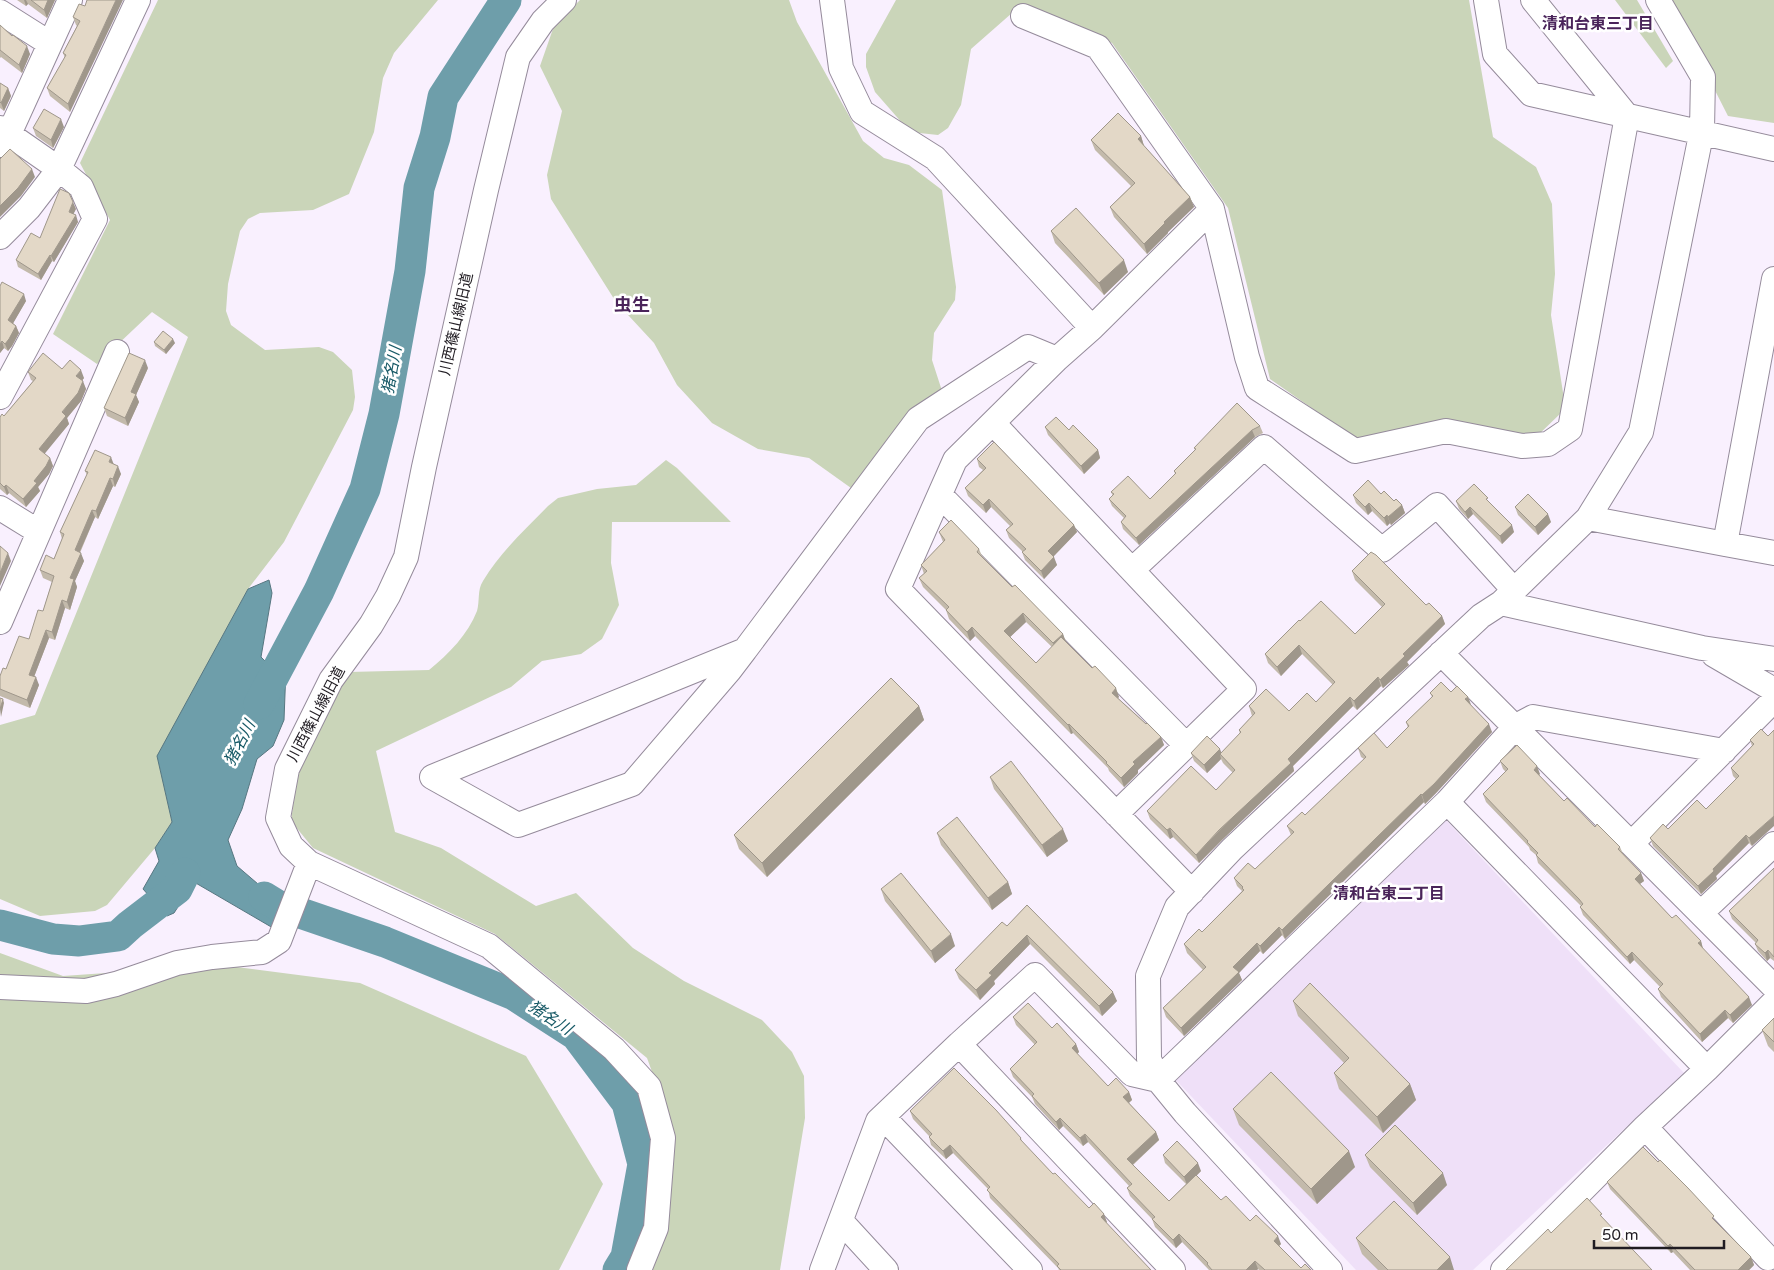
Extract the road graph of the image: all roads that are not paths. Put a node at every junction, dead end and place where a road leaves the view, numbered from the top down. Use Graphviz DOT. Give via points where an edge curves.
graph roads {
  1 [pos="70,0"];
  2 [pos="138,0"];
  3 [pos="564,0"];
  4 [pos="832,0"];
  5 [pos="1486,0"];
  6 [pos="1534,0"];
  7 [pos="1658,0"];
  8 [pos="0,12"];
  9 [pos="1023,16"];
  10 [pos="49,43"];
  11 [pos="1627,116"];
  12 [pos="1702,132"];
  13 [pos="3,136"];
  14 [pos="1774,148"];
  15 [pos="59,169"];
  16 [pos="1212,209"];
  17 [pos="0,237"];
  18 [pos="1774,279"];
  19 [pos="1092,328"];
  20 [pos="116,352"];
  21 [pos="1057,359"];
  22 [pos="0,398"];
  23 [pos="993,423"];
  24 [pos="940,495"];
  25 [pos="0,508"];
  26 [pos="1588,518"];
  27 [pos="39,532"];
  28 [pos="1725,544"];
  29 [pos="1774,553"];
  30 [pos="1132,570"];
  31 [pos="1508,596"];
  32 [pos="0,622"];
  33 [pos="1702,648"];
  34 [pos="744,650"];
  35 [pos="1441,653"];
  36 [pos="1774,659"];
  37 [pos="1774,690"];
  38 [pos="1774,700"];
  39 [pos="1516,726"];
  40 [pos="1186,745"];
  41 [pos="1724,751"];
  42 [pos="1448,802"];
  43 [pos="1116,814"];
  44 [pos="1632,843"];
  45 [pos="1774,844"];
  46 [pos="306,870"];
  47 [pos="1192,892"];
  48 [pos="1701,913"];
  49 [pos="0,987"];
  50 [pos="1774,987"];
  51 [pos="1774,1002"];
  52 [pos="959,1044"];
  53 [pos="1707,1069"];
  54 [pos="1158,1080"];
  55 [pos="883,1117"];
  56 [pos="1645,1127"];
  57 [pos="841,1221"];
  58 [pos="1766,1260"];
  59 [pos="639,1270"];
  60 [pos="822,1270"];
  61 [pos="886,1270"];
  62 [pos="1030,1270"];
  63 [pos="1173,1270"];
  64 [pos="1330,1270"];
  65 [pos="1503,1270"];
  1 -- 10 [label="street"];
  2 -- 15 [label="street"];
  3 -- 46 [label="street, 川西篠山線旧道" via="543,21 518,57 430,438 406,557 371,625 331,680 287,769 278,818"];
  4 -- 19 [label="street" via="841,68 862,112 935,158"];
  5 -- 11 [label="street" via="1494,54 1531,94"];
  6 -- 11 [label="street"];
  7 -- 12 [label="street" via="1703,78"];
  8 -- 10 [label="street"];
  9 -- 16 [label="street" via="1098,47"];
  10 -- 13 [label="street"];
  11 -- 12 [label="street"];
  11 -- 16 [label="street" via="1570,429 1548,444 1522,446 1446,431 1355,450 1257,388"];
  12 -- 14 [label="street"];
  12 -- 26 [label="street" via="1641,432"];
  13 -- 15 [label="street"];
  15 -- 17 [label="street" via="30,208"];
  15 -- 22 [label="street" via="81,187 95,219"];
  16 -- 19 [label="street"];
  18 -- 28 [label="street"];
  19 -- 21 [label="street"];
  20 -- 27 [label="street"];
  21 -- 23 [label="street"];
  21 -- 34 [label="street" via="1028,347 918,419"];
  23 -- 24 [label="street" via="955,460"];
  23 -- 30 [label="street"];
  24 -- 40 [label="street"];
  24 -- 43 [label="street" via="898,589"];
  25 -- 27 [label="street"];
  26 -- 28 [label="street"];
  26 -- 31 [label="street"];
  27 -- 32 [label="street"];
  28 -- 29 [label="street"];
  30 -- 31 [label="street" via="1264,448 1382,550 1437,505"];
  30 -- 40 [label="street" via="1244,688"];
  31 -- 33 [label="street"];
  31 -- 35 [label="street"];
  33 -- 36 [label="street"];
  33 -- 37 [label="street"];
  34 -- 34 [label="street" via="632,784 518,825 432,777"];
  35 -- 39 [label="street"];
  35 -- 47 [label="street" via="1232,849"];
  38 -- 41 [label="street"];
  39 -- 41 [label="street" via="1533,717"];
  39 -- 42 [label="street"];
  39 -- 44 [label="street"];
  40 -- 43 [label="street"];
  41 -- 44 [label="street"];
  42 -- 53 [label="street"];
  42 -- 54 [label="street"];
  43 -- 47 [label="street"];
  44 -- 48 [label="street"];
  45 -- 48 [label="street"];
  46 -- 49 [label="street" via="279,941 262,952 177,964 86,991"];
  46 -- 59 [label="street, 川西篠山線旧道" via="489,946 614,1048 649,1087 662,1138 656,1228"];
  47 -- 54 [label="street" via="1178,907 1148,976 1149,1058"];
  48 -- 50 [label="street"];
  51 -- 53 [label="street"];
  52 -- 54 [label="street" via="1035,975 1132,1074"];
  52 -- 55 [label="street"];
  52 -- 63 [label="street"];
  53 -- 56 [label="street"];
  54 -- 64 [label="street"];
  55 -- 57 [label="street" via="878,1121"];
  55 -- 62 [label="street"];
  56 -- 58 [label="street"];
  56 -- 65 [label="street"];
  57 -- 60 [label="street"];
  57 -- 61 [label="street"];
}
